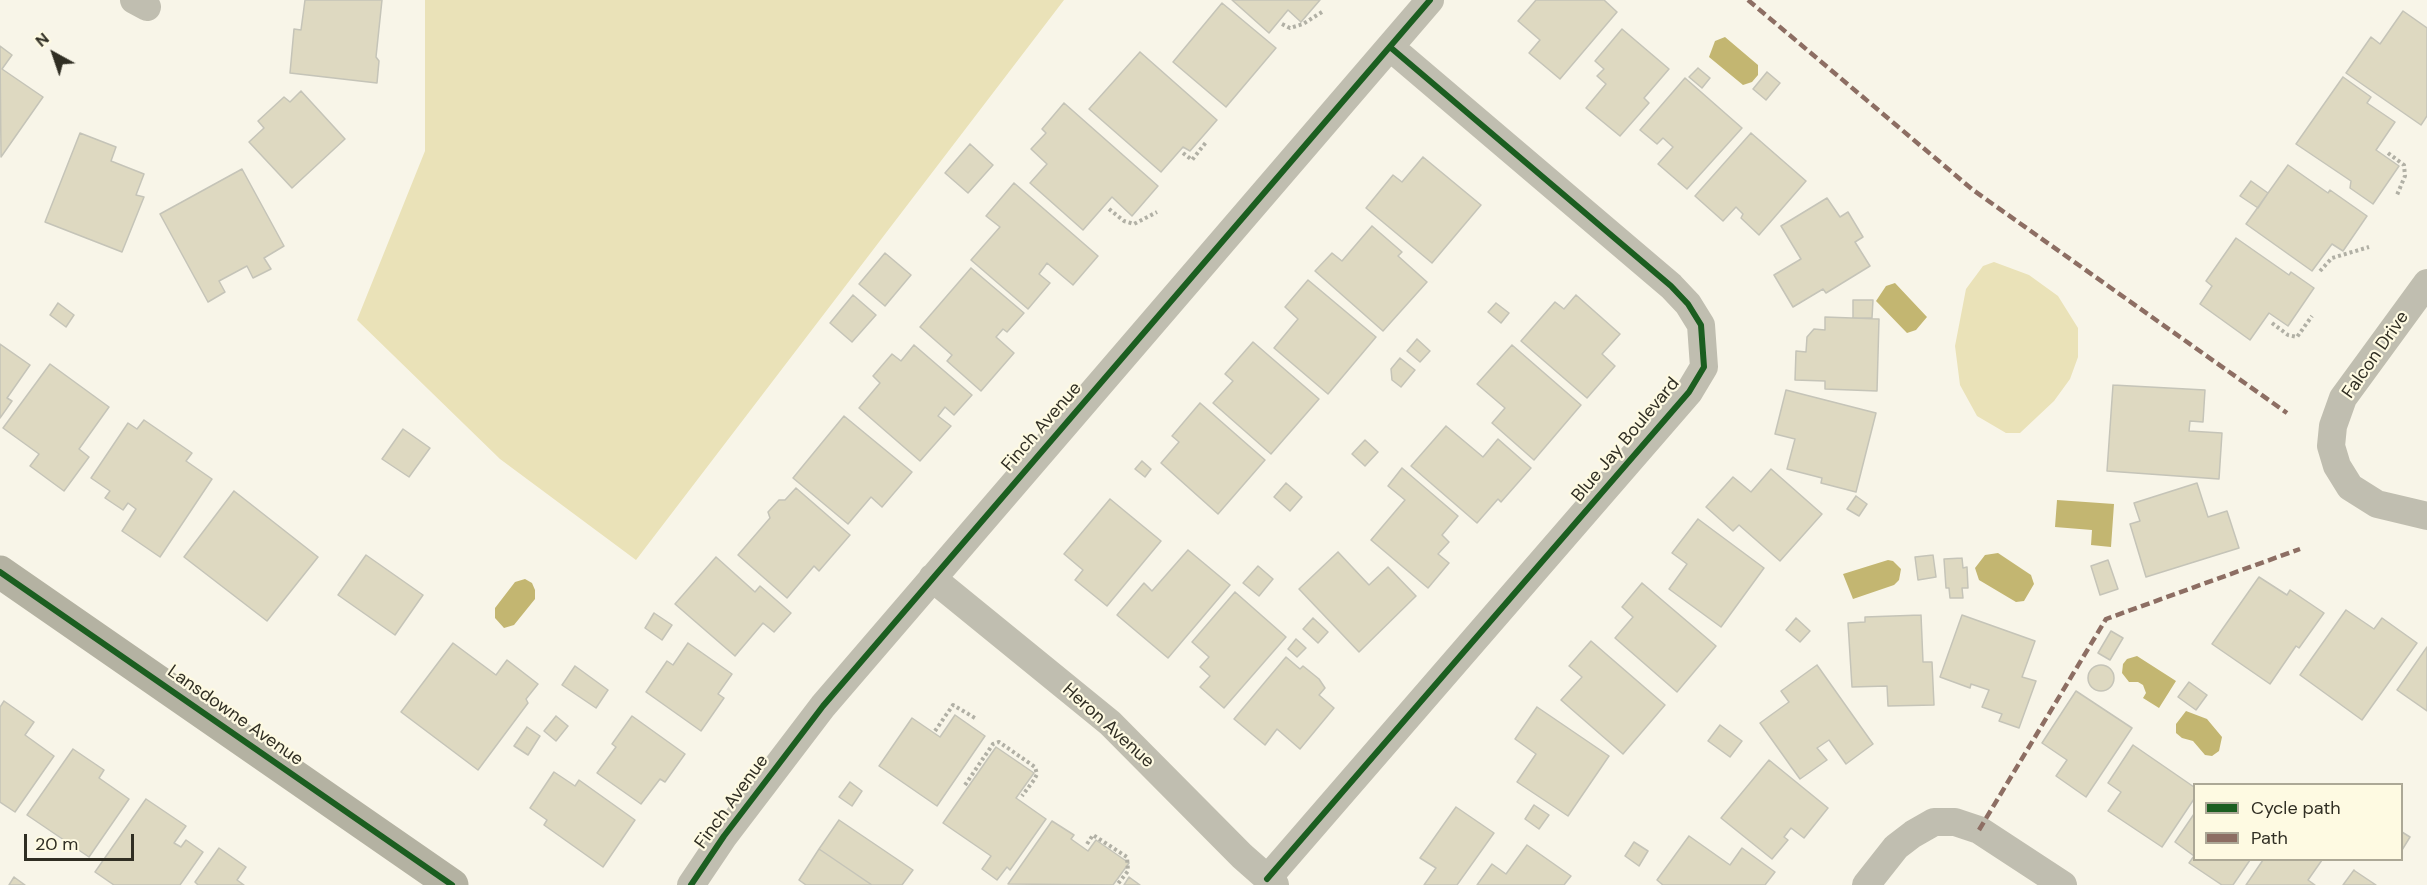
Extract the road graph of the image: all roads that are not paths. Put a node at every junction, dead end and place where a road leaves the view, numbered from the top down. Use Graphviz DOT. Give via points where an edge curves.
graph roads {
  1 [pos="1430,0"];
  2 [pos="1390,47"];
  3 [pos="2427,284"];
  4 [pos="2427,516"];
  5 [pos="0,572"];
  6 [pos="932,578"];
  7 [pos="1271,882"];
  8 [pos="452,885"];
  9 [pos="691,885"];
  10 [pos="1866,885"];
  11 [pos="2063,885"];
  1 -- 2 [label="street, Finch Avenue"];
  2 -- 6 [label="street, Finch Avenue"];
  2 -- 7 [label="street, Blue Jay Boulevard" via="1671,286 1701,325 1704,367 1689,392"];
  3 -- 4 [label="street, Falcon Drive" via="2343,398 2331,446 2350,487 2377,504"];
  5 -- 8 [label="main road, Lansdowne Avenue"];
  6 -- 7 [label="street, Heron Avenue" via="1110,723"];
  6 -- 9 [label="street, Finch Avenue" via="823,706"];
  10 -- 11 [label="street" via="1896,847 1913,834 1934,822 1955,822 1979,830"];
}
